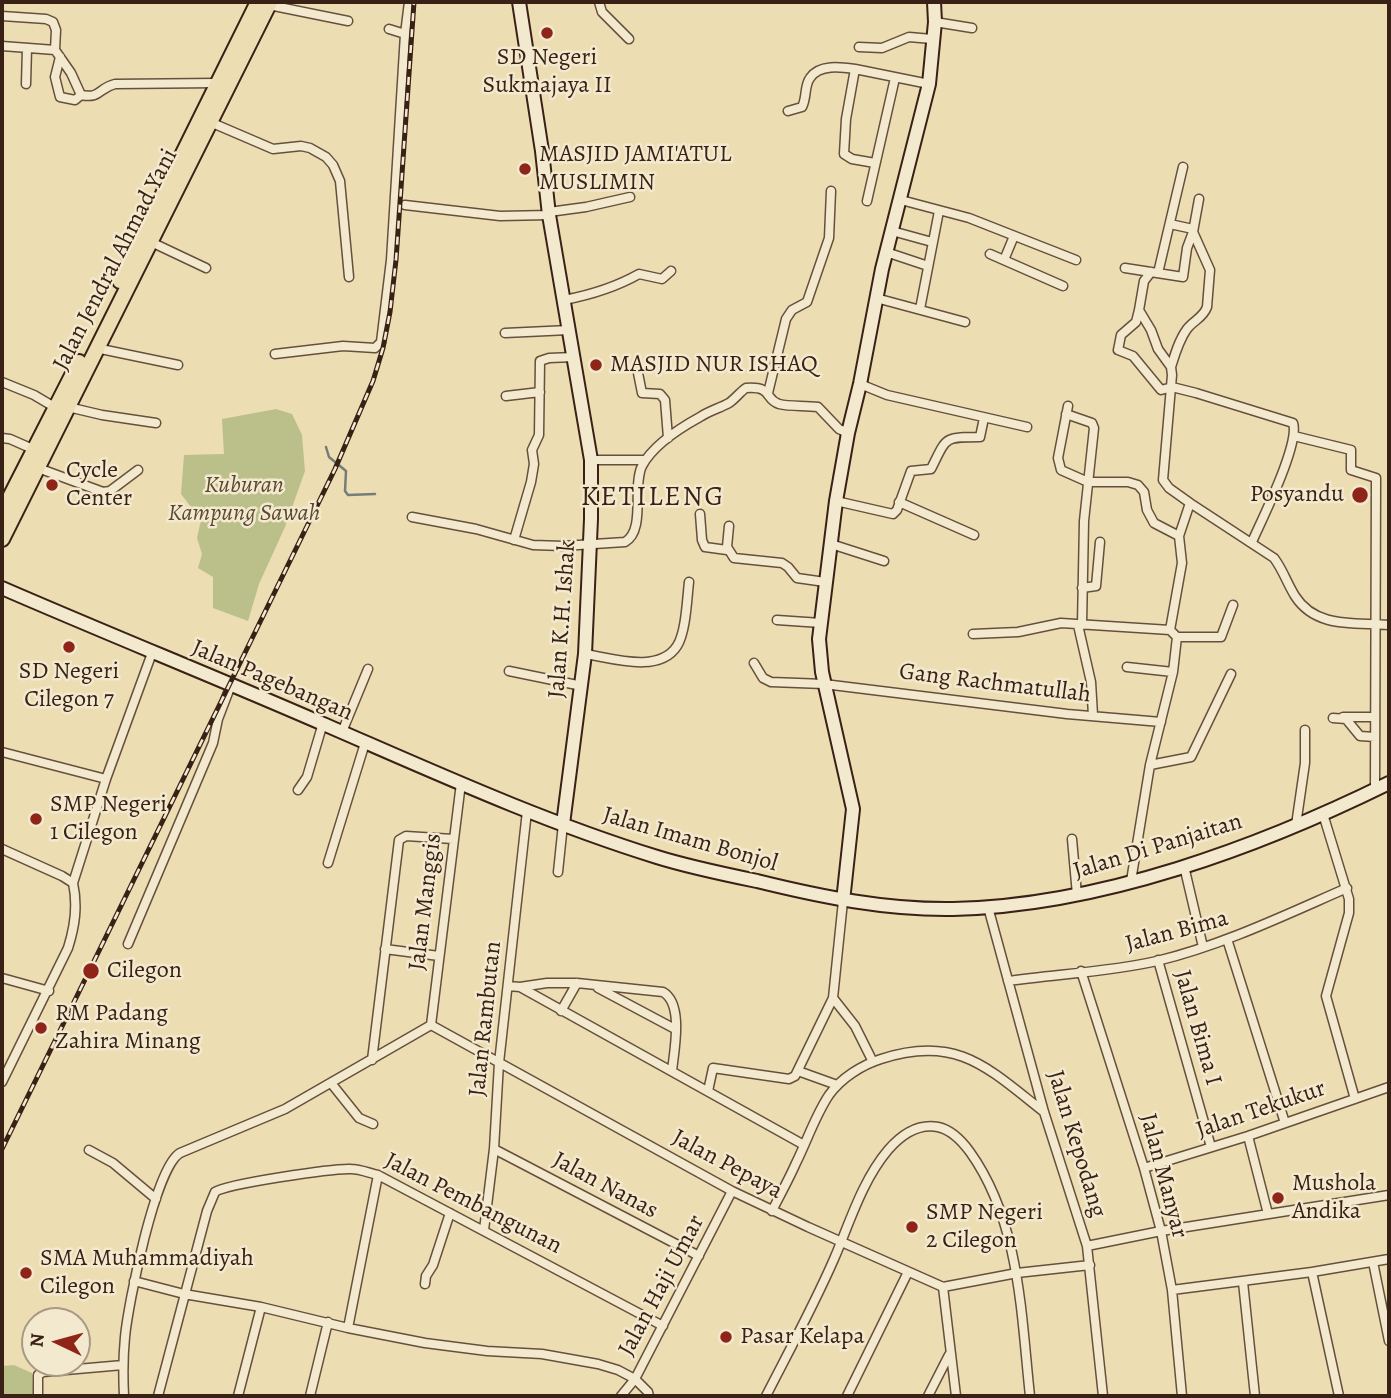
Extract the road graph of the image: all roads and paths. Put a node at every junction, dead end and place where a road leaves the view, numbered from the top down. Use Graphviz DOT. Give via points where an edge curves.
graph roads {
  1 [pos="409,2"];
  2 [pos="519,2"];
  3 [pos="599,2"];
  4 [pos="934,2"];
  5 [pos="266,3"];
  6 [pos="2,16"];
  7 [pos="348,21"];
  8 [pos="935,22"];
  9 [pos="972,28"];
  10 [pos="388,29"];
  11 [pos="405,34"];
  12 [pos="629,39"];
  13 [pos="932,39"];
  14 [pos="2,46"];
  15 [pos="859,47"];
  16 [pos="27,48"];
  17 [pos="57,54"];
  18 [pos="855,69"];
  19 [pos="895,78"];
  20 [pos="217,83"];
  21 [pos="26,84"];
  22 [pos="929,84"];
  23 [pos="81,94"];
  24 [pos="788,111"];
  25 [pos="210,122"];
  26 [pos="875,163"];
  27 [pos="1183,167"];
  28 [pos="831,191"];
  29 [pos="630,197"];
  30 [pos="1199,199"];
  31 [pos="901,200"];
  32 [pos="867,201"];
  33 [pos="405,205"];
  34 [pos="939,211"];
  35 [pos="549,214"];
  36 [pos="1170,223"];
  37 [pos="1193,230"];
  38 [pos="892,231"];
  39 [pos="1014,236"];
  40 [pos="151,242"];
  41 [pos="932,242"];
  42 [pos="886,252"];
  43 [pos="990,254"];
  44 [pos="1004,260"];
  45 [pos="1076,260"];
  46 [pos="928,266"];
  47 [pos="206,268"];
  48 [pos="1125,268"];
  49 [pos="671,271"];
  50 [pos="1154,273"];
  51 [pos="349,277"];
  52 [pos="1063,286"];
  53 [pos="876,298"];
  54 [pos="564,300"];
  55 [pos="920,309"];
  56 [pos="1139,310"];
  57 [pos="965,322"];
  58 [pos="569,330"];
  59 [pos="505,333"];
  60 [pos="96,348"];
  61 [pos="275,354"];
  62 [pos="574,357"];
  63 [pos="178,365"];
  64 [pos="1171,367"];
  65 [pos="638,373"];
  66 [pos="2,382"];
  67 [pos="860,384"];
  68 [pos="1172,387"];
  69 [pos="540,392"];
  70 [pos="768,393"];
  71 [pos="506,396"];
  72 [pos="62,408"];
  73 [pos="984,418"];
  74 [pos="156,423"];
  75 [pos="1027,427"];
  76 [pos="848,433"];
  77 [pos="1294,436"];
  78 [pos="2,438"];
  79 [pos="668,438"];
  80 [pos="35,450"];
  81 [pos="591,460"];
  82 [pos="645,460"];
  83 [pos="38,468"];
  84 [pos="138,470"];
  85 [pos="1088,482"];
  86 [pos="836,501"];
  87 [pos="899,502"];
  88 [pos="1190,503"];
  89 [pos="2,513"];
  90 [pos="699,514"];
  91 [pos="412,516"];
  92 [pos="729,526"];
  93 [pos="974,535"];
  94 [pos="1179,536"];
  95 [pos="2,539"];
  96 [pos="514,540"];
  97 [pos="1100,542"];
  98 [pos="1252,542"];
  99 [pos="831,544"];
  100 [pos="590,545"];
  101 [pos="727,550"];
  102 [pos="884,561"];
  103 [pos="689,582"];
  104 [pos="825,582"];
  105 [pos="2,588"];
  106 [pos="1082,588"];
  107 [pos="1233,605"];
  108 [pos="777,620"];
  109 [pos="821,623"];
  110 [pos="1375,624"];
  111 [pos="1080,625"];
  112 [pos="1389,625"];
  113 [pos="1170,630"];
  114 [pos="973,634"];
  115 [pos="1177,637"];
  116 [pos="152,653"];
  117 [pos="585,654"];
  118 [pos="754,663"];
  119 [pos="1127,667"];
  120 [pos="368,669"];
  121 [pos="509,671"];
  122 [pos="1173,672"];
  123 [pos="1231,674"];
  124 [pos="824,684"];
  125 [pos="231,685"];
  126 [pos="582,686"];
  127 [pos="1093,715"];
  128 [pos="1343,717"];
  129 [pos="1375,717"];
  130 [pos="1333,718"];
  131 [pos="1161,722"];
  132 [pos="323,723"];
  133 [pos="1305,730"];
  134 [pos="342,732"];
  135 [pos="1375,737"];
  136 [pos="365,743"];
  137 [pos="2,752"];
  138 [pos="1150,765"];
  139 [pos="106,779"];
  140 [pos="461,783"];
  141 [pos="1389,783"];
  142 [pos="298,790"];
  143 [pos="1375,790"];
  144 [pos="527,811"];
  145 [pos="1323,814"];
  146 [pos="562,824"];
  147 [pos="1296,825"];
  148 [pos="453,839"];
  149 [pos="1072,839"];
  150 [pos="2,849"];
  151 [pos="328,863"];
  152 [pos="1184,866"];
  153 [pos="558,872"];
  154 [pos="1132,881"];
  155 [pos="73,883"];
  156 [pos="1347,888"];
  157 [pos="1077,895"];
  158 [pos="844,901"];
  159 [pos="988,907"];
  160 [pos="1227,939"];
  161 [pos="128,944"];
  162 [pos="1203,947"];
  163 [pos="384,949"];
  164 [pos="439,956"];
  165 [pos="1158,960"];
  166 [pos="1082,971"];
  167 [pos="2,978"];
  168 [pos="1008,981"];
  169 [pos="577,984"];
  170 [pos="508,986"];
  171 [pos="520,987"];
  172 [pos="596,987"];
  173 [pos="49,991"];
  174 [pos="833,998"];
  175 [pos="561,1011"];
  176 [pos="431,1025"];
  177 [pos="675,1029"];
  178 [pos="372,1060"];
  179 [pos="873,1062"];
  180 [pos="499,1063"];
  181 [pos="671,1071"];
  182 [pos="797,1071"];
  183 [pos="2,1082"];
  184 [pos="331,1083"];
  185 [pos="837,1085"];
  186 [pos="1389,1087"];
  187 [pos="708,1091"];
  188 [pos="1355,1098"];
  189 [pos="1044,1112"];
  190 [pos="373,1124"];
  191 [pos="1285,1124"];
  192 [pos="1248,1136"];
  193 [pos="804,1145"];
  194 [pos="1211,1147"];
  195 [pos="494,1149"];
  196 [pos="89,1150"];
  197 [pos="1144,1168"];
  198 [pos="378,1175"];
  199 [pos="733,1191"];
  200 [pos="1389,1195"];
  201 [pos="156,1199"];
  202 [pos="772,1211"];
  203 [pos="450,1213"];
  204 [pos="1268,1214"];
  205 [pos="484,1230"];
  206 [pos="1161,1231"];
  207 [pos="841,1241"];
  208 [pos="1087,1246"];
  209 [pos="699,1256"];
  210 [pos="1389,1259"];
  211 [pos="1373,1262"];
  212 [pos="1090,1265"];
  213 [pos="908,1272"];
  214 [pos="1312,1272"];
  215 [pos="1017,1273"];
  216 [pos="134,1281"];
  217 [pos="1243,1282"];
  218 [pos="425,1284"];
  219 [pos="943,1287"];
  220 [pos="1171,1290"];
  221 [pos="184,1294"];
  222 [pos="261,1307"];
  223 [pos="328,1322"];
  224 [pos="663,1326"];
  225 [pos="348,1328"];
  226 [pos="1389,1341"];
  227 [pos="950,1353"];
  228 [pos="123,1365"];
  229 [pos="635,1379"];
  230 [pos="38,1396"];
  231 [pos="124,1396"];
  232 [pos="158,1396"];
  233 [pos="237,1396"];
  234 [pos="310,1396"];
  235 [pos="621,1396"];
  236 [pos="649,1396"];
  237 [pos="766,1396"];
  238 [pos="847,1396"];
  239 [pos="928,1396"];
  240 [pos="956,1396"];
  241 [pos="1030,1396"];
  242 [pos="1103,1396"];
  243 [pos="1182,1396"];
  244 [pos="1255,1396"];
  245 [pos="1339,1396"];
  1 -- 11 [label="street"];
  2 -- 35 [label="street, Jalan K.H. Ishak"];
  3 -- 12 [label="street" via="602,12"];
  4 -- 8 [label="street"];
  5 -- 7 [label="street"];
  5 -- 20 [label="highway, Jalan Jendral Ahmad Yani"];
  5 -- 25 [label="highway, Jalan Jendral Ahmad Yani"];
  6 -- 17 [label="street" via="53,22"];
  8 -- 9 [label="street"];
  8 -- 13 [label="street"];
  10 -- 11 [label="street"];
  11 -- 61 [label="street" via="391,260 381,342 375,348 343,346"];
  13 -- 15 [label="street" via="909,37 882,48"];
  13 -- 22 [label="street"];
  14 -- 16 [label="street"];
  16 -- 17 [label="street"];
  16 -- 21 [label="street"];
  17 -- 23 [label="street"];
  17 -- 23 [label="street" via="55,77 60,97 75,100"];
  18 -- 19 [label="street"];
  18 -- 24 [label="street" via="832,67 813,75 804,104"];
  18 -- 26 [label="street" via="844,154"];
  19 -- 22 [label="street"];
  19 -- 26 [label="street"];
  20 -- 23 [label="street" via="115,84 94,96"];
  20 -- 72 [label="highway, Jalan Jendral Ahmad Yani"];
  22 -- 31 [label="street"];
  25 -- 40 [label="highway, Jalan Jendral Ahmad Yani"];
  25 -- 51 [label="street" via="273,149 310,148 333,165 340,181"];
  26 -- 32 [label="street"];
  27 -- 36 [label="street"];
  28 -- 70 [label="street" via="829,239 807,302 786,319"];
  29 -- 35 [label="street"];
  30 -- 37 [label="street"];
  31 -- 34 [label="street"];
  31 -- 38 [label="street"];
  33 -- 35 [label="street" via="500,216"];
  34 -- 39 [label="street"];
  34 -- 41 [label="street"];
  35 -- 54 [label="street, Jalan K.H. Ishak"];
  36 -- 37 [label="street"];
  36 -- 50 [label="street"];
  37 -- 50 [label="street" via="1183,277"];
  37 -- 64 [label="street" via="1210,270 1207,307 1181,339"];
  38 -- 41 [label="street"];
  38 -- 42 [label="street"];
  39 -- 44 [label="street"];
  39 -- 45 [label="street"];
  40 -- 47 [label="street"];
  40 -- 60 [label="highway, Jalan Jendral Ahmad Yani"];
  41 -- 46 [label="street"];
  42 -- 46 [label="street"];
  42 -- 53 [label="street"];
  43 -- 44 [label="street"];
  44 -- 52 [label="street"];
  46 -- 55 [label="street"];
  48 -- 50 [label="street"];
  49 -- 54 [label="street" via="662,279 637,275"];
  50 -- 56 [label="street" via="1144,281"];
  53 -- 55 [label="street"];
  53 -- 67 [label="street"];
  54 -- 58 [label="street, Jalan K.H. Ishak"];
  55 -- 57 [label="street"];
  56 -- 64 [label="street"];
  56 -- 68 [label="street" via="1136,322 1121,335 1118,350 1133,356 1161,390"];
  58 -- 59 [label="street"];
  58 -- 62 [label="street, Jalan K.H. Ishak"];
  60 -- 63 [label="street"];
  60 -- 72 [label="highway, Jalan Jendral Ahmad Yani"];
  62 -- 69 [label="street" via="540,361"];
  62 -- 81 [label="street, Jalan K.H. Ishak"];
  64 -- 68 [label="street"];
  65 -- 79 [label="street" via="642,393 660,394 665,400"];
  66 -- 72 [label="street"];
  67 -- 73 [label="street" via="887,396"];
  67 -- 76 [label="street"];
  68 -- 77 [label="street" via="1293,423"];
  68 -- 88 [label="street" via="1163,480"];
  69 -- 71 [label="street"];
  69 -- 96 [label="street" via="531,482"];
  70 -- 76 [label="street" via="778,403 820,408"];
  70 -- 79 [label="street" via="746,388 731,402"];
  72 -- 74 [label="street"];
  72 -- 80 [label="highway, Jalan Jendral Ahmad Yani"];
  72 -- 83 [label="highway, Jalan Jendral Ahmad Yani"];
  73 -- 75 [label="street"];
  73 -- 87 [label="street" via="980,437 952,438 940,448 931,469 911,471"];
  76 -- 86 [label="street"];
  77 -- 98 [label="street"];
  77 -- 110 [label="street" via="1351,450 1351,470 1376,478"];
  78 -- 80 [label="street"];
  79 -- 82 [label="street"];
  80 -- 89 [label="highway, Jalan Jendral Ahmad Yani"];
  81 -- 82 [label="street"];
  81 -- 100 [label="street, Jalan K.H. Ishak"];
  82 -- 100 [label="street" via="631,538"];
  83 -- 84 [label="street" via="103,492"];
  83 -- 95 [label="highway, Jalan Jendral Ahmad Yani"];
  85 -- 85 [label="street" via="1094,425 1067,410 1059,466"];
  85 -- 94 [label="street" via="1138,485 1154,523"];
  85 -- 106 [label="street"];
  86 -- 87 [label="street" via="890,514"];
  86 -- 99 [label="street"];
  87 -- 93 [label="street"];
  88 -- 94 [label="street"];
  88 -- 98 [label="street"];
  90 -- 101 [label="street" via="705,547"];
  91 -- 96 [label="street"];
  92 -- 101 [label="street"];
  94 -- 113 [label="street" via="1182,563"];
  96 -- 100 [label="street" via="547,546"];
  97 -- 106 [label="street" via="1096,586"];
  98 -- 110 [label="street" via="1282,569 1309,612 1328,621"];
  99 -- 102 [label="street"];
  99 -- 104 [label="street"];
  100 -- 117 [label="street, Jalan K.H. Ishak"];
  101 -- 104 [label="street" via="734,558 782,563 797,578"];
  103 -- 117 [label="street" via="678,645 664,658 647,662"];
  104 -- 109 [label="street"];
  105 -- 116 [label="street, Jalan Pagebangan"];
  106 -- 111 [label="street"];
  107 -- 115 [label="street" via="1221,637"];
  108 -- 109 [label="street"];
  109 -- 124 [label="street"];
  110 -- 112 [label="street"];
  110 -- 129 [label="street"];
  111 -- 113 [label="street"];
  111 -- 114 [label="street"];
  111 -- 127 [label="street"];
  113 -- 115 [label="street"];
  115 -- 122 [label="street"];
  116 -- 125 [label="street, Jalan Pagebangan"];
  116 -- 139 [label="street"];
  117 -- 126 [label="street, Jalan K.H. Ishak"];
  118 -- 124 [label="street, Gang Rachmatullah" via="762,678 771,682"];
  119 -- 122 [label="street"];
  120 -- 134 [label="street"];
  121 -- 126 [label="street"];
  122 -- 131 [label="street"];
  123 -- 138 [label="street" via="1191,757"];
  124 -- 127 [label="street, Gang Rachmatullah"];
  124 -- 158 [label="street" via="853,809"];
  125 -- 132 [label="street, Jalan Pagebangan"];
  125 -- 161 [label="street" via="213,743"];
  126 -- 146 [label="street, Jalan K.H. Ishak"];
  127 -- 131 [label="street, Gang Rachmatullah"];
  128 -- 129 [label="street"];
  128 -- 130 [label="street"];
  128 -- 135 [label="street" via="1357,734"];
  129 -- 135 [label="street"];
  131 -- 138 [label="street"];
  132 -- 134 [label="street, Jalan Pagebangan"];
  132 -- 142 [label="street" via="307,777"];
  133 -- 147 [label="street"];
  134 -- 136 [label="street, Jalan Pagebangan"];
  135 -- 143 [label="street"];
  136 -- 140 [label="street, Jalan Pagebangan"];
  136 -- 151 [label="street"];
  137 -- 139 [label="street"];
  138 -- 154 [label="street"];
  139 -- 155 [label="street"];
  140 -- 144 [label="street, Jalan Pagebangan"];
  140 -- 148 [label="street, Jalan Manggis"];
  141 -- 143 [label="street, Jalan Di Panjaitan"];
  143 -- 145 [label="street, Jalan Di Panjaitan"];
  144 -- 146 [label="street, Jalan Imam Bonjol"];
  144 -- 170 [label="street, Jalan Rambutan"];
  145 -- 147 [label="street, Jalan Di Panjaitan"];
  145 -- 156 [label="street"];
  146 -- 153 [label="street"];
  146 -- 158 [label="street, Jalan Imam Bonjol" via="668,860"];
  147 -- 152 [label="street, Jalan Di Panjaitan"];
  148 -- 163 [label="street" via="400,837"];
  148 -- 164 [label="street, Jalan Manggis"];
  149 -- 157 [label="street"];
  150 -- 155 [label="street"];
  152 -- 154 [label="street, Jalan Di Panjaitan"];
  152 -- 162 [label="street"];
  154 -- 157 [label="street, Jalan Di Panjaitan"];
  155 -- 173 [label="street" via="73,933"];
  156 -- 160 [label="street, Jalan Bima"];
  156 -- 188 [label="street" via="1349,913 1326,996"];
  157 -- 159 [label="street, Jalan Di Panjaitan"];
  158 -- 159 [label="street, Jalan Di Panjaitan" via="900,908"];
  158 -- 174 [label="street"];
  159 -- 168 [label="street, Jalan Kepodang"];
  160 -- 162 [label="street, Jalan Bima"];
  160 -- 191 [label="street"];
  162 -- 165 [label="street, Jalan Bima"];
  163 -- 164 [label="street"];
  163 -- 178 [label="street"];
  164 -- 176 [label="street, Jalan Manggis"];
  165 -- 166 [label="street, Jalan Bima"];
  165 -- 194 [label="street, Jalan Bima I"];
  166 -- 168 [label="street, Jalan Bima"];
  166 -- 197 [label="street, Jalan Manyar"];
  167 -- 173 [label="street"];
  168 -- 189 [label="street, Jalan Kepodang"];
  169 -- 171 [label="street"];
  169 -- 172 [label="street"];
  169 -- 175 [label="street"];
  170 -- 171 [label="street"];
  170 -- 180 [label="street, Jalan Rambutan"];
  171 -- 175 [label="street"];
  172 -- 177 [label="street"];
  172 -- 177 [label="street" via="663,992 675,1009"];
  173 -- 183 [label="street"];
  174 -- 179 [label="street" via="855,1026"];
  174 -- 182 [label="street"];
  175 -- 181 [label="street"];
  176 -- 178 [label="street"];
  176 -- 180 [label="street, Jalan Pepaya"];
  177 -- 181 [label="street"];
  178 -- 184 [label="street"];
  179 -- 185 [label="street"];
  179 -- 189 [label="street" via="918,1050 964,1056"];
  180 -- 195 [label="street, Jalan Rambutan"];
  180 -- 199 [label="street, Jalan Pepaya"];
  181 -- 187 [label="street"];
  182 -- 185 [label="street"];
  182 -- 187 [label="street" via="789,1079 712,1069"];
  184 -- 190 [label="street" via="359,1118"];
  184 -- 201 [label="street" via="285,1109 174,1157"];
  185 -- 193 [label="street"];
  186 -- 188 [label="street, Jalan Tekukur"];
  187 -- 193 [label="street"];
  188 -- 191 [label="street, Jalan Tekukur"];
  189 -- 208 [label="street, Jalan Kepodang"];
  191 -- 192 [label="street, Jalan Tekukur"];
  192 -- 194 [label="street, Jalan Tekukur"];
  192 -- 204 [label="street"];
  193 -- 202 [label="street"];
  194 -- 197 [label="street, Jalan Tekukur"];
  195 -- 205 [label="street, Jalan Rambutan"];
  195 -- 209 [label="street, Jalan Nanas"];
  196 -- 201 [label="street" via="113,1163"];
  197 -- 206 [label="street, Jalan Manyar"];
  198 -- 203 [label="street, Jalan Pembangunan"];
  198 -- 221 [label="street, Jalan Pembangunan" via="342,1169 220,1188 210,1200"];
  198 -- 225 [label="street"];
  199 -- 202 [label="street, Jalan Pepaya"];
  199 -- 209 [label="street, Jalan Haji Umar"];
  200 -- 204 [label="street"];
  201 -- 216 [label="street"];
  202 -- 207 [label="street, Jalan Pepaya"];
  203 -- 205 [label="street, Jalan Pembangunan"];
  203 -- 218 [label="street"];
  204 -- 206 [label="street"];
  205 -- 224 [label="street, Jalan Pembangunan"];
  206 -- 208 [label="street"];
  206 -- 220 [label="street, Jalan Manyar"];
  207 -- 213 [label="street, Jalan Pepaya"];
  207 -- 215 [label="street" via="872,1172 888,1149 915,1128 938,1127 952,1132 988,1180"];
  207 -- 237 [label="street"];
  208 -- 212 [label="street, Jalan Kepodang"];
  209 -- 224 [label="street, Jalan Haji Umar"];
  210 -- 211 [label="street"];
  211 -- 214 [label="street"];
  211 -- 226 [label="street"];
  212 -- 215 [label="street"];
  212 -- 242 [label="street, Jalan Kepodang"];
  213 -- 219 [label="street, Jalan Pepaya"];
  213 -- 238 [label="street"];
  214 -- 217 [label="street"];
  214 -- 245 [label="street"];
  215 -- 219 [label="street"];
  215 -- 241 [label="street"];
  216 -- 221 [label="street"];
  216 -- 228 [label="street"];
  217 -- 220 [label="street"];
  217 -- 244 [label="street"];
  219 -- 227 [label="street"];
  220 -- 243 [label="street, Jalan Manyar"];
  221 -- 222 [label="street"];
  221 -- 232 [label="street, Jalan Pembangunan"];
  222 -- 223 [label="street"];
  222 -- 233 [label="street"];
  223 -- 225 [label="street"];
  223 -- 234 [label="street"];
  224 -- 229 [label="street, Jalan Haji Umar"];
  225 -- 229 [label="street" via="425,1343 542,1354 618,1370"];
  227 -- 239 [label="street"];
  227 -- 240 [label="street"];
  228 -- 230 [label="street" via="40,1373"];
  228 -- 231 [label="street"];
  229 -- 235 [label="street, Jalan Haji Umar"];
  229 -- 236 [label="street"];
}
